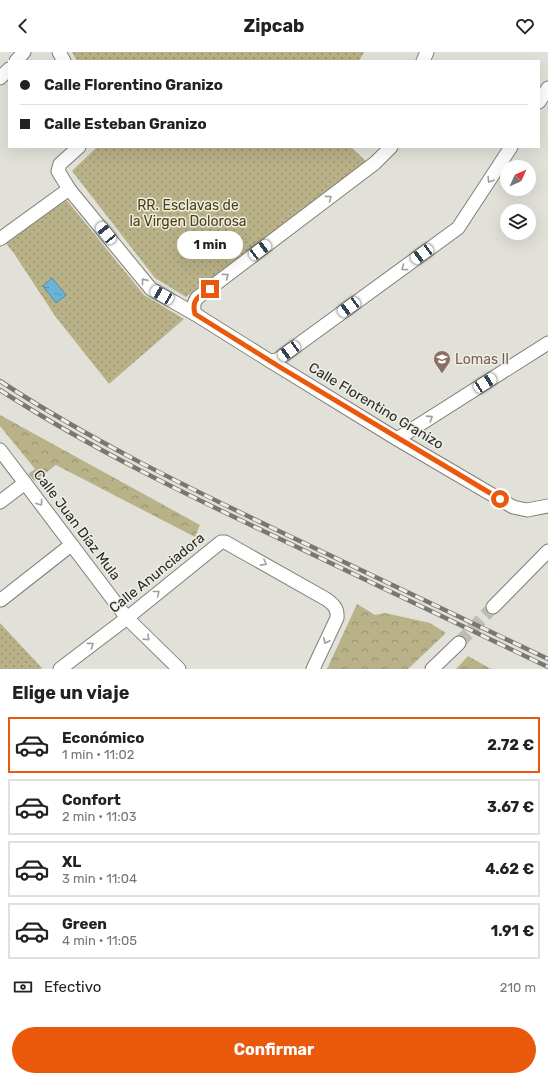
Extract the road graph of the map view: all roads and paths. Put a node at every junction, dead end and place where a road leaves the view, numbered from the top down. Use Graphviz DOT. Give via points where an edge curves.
graph roads {
  1 [pos="24,52"];
  2 [pos="17,60"];
  3 [pos="8,69"];
  4 [pos="0,78"];
  5 [pos="548,88"];
  6 [pos="540,100"];
  7 [pos="78,148"];
  8 [pos="390,148"];
  9 [pos="510,148"];
  10 [pos="69,189"];
  11 [pos="0,239"];
  12 [pos="195,314"];
  13 [pos="548,342"];
  14 [pos="270,361"];
  15 [pos="397,439"];
  16 [pos="0,450"];
  17 [pos="25,483"];
  18 [pos="0,502"];
  19 [pos="543,507"];
  20 [pos="71,545"];
  21 [pos="548,551"];
  22 [pos="1,600"];
  23 [pos="493,607"];
  24 [pos="127,618"];
  25 [pos="459,642"];
  26 [pos="60,669"];
  27 [pos="179,669"];
  28 [pos="313,669"];
  29 [pos="432,669"];
  1 -- 2 [label="street"];
  3 -- 4 [label="street"];
  5 -- 6 [label="street"];
  7 -- 10 [label="street, Calle Florentino Granizo" via="60,164 58,171"];
  12 -- 8 [label="street, one-way" via="193,308 197,298 375,163"];
  9 -- 14 [label="street, one-way" via="458,228 277,360"];
  10 -- 11 [label="street"];
  12 -- 10 [label="street, Calle Florentino Granizo, one-way" via="151,289"];
  12 -- 14 [label="street, Calle Florentino Granizo"];
  15 -- 13 [label="street, one-way"];
  14 -- 15 [label="street, Calle Florentino Granizo"];
  15 -- 19 [label="street, Calle Florentino Granizo" via="513,507 527,510"];
  16 -- 17 [label="street, Calle Juan Díaz Mula"];
  17 -- 18 [label="street"];
  17 -- 20 [label="street, Calle Juan Díaz Mula, one-way"];
  20 -- 22 [label="street"];
  20 -- 24 [label="street, Calle Juan Díaz Mula"];
  21 -- 23 [label="street"];
  26 -- 24 [label="street, Calle Anunciadora, one-way"];
  24 -- 27 [label="street, Calle Juan Díaz Mula, one-way"];
  24 -- 28 [label="street, Calle Anunciadora, one-way" via="221,542 225,542 326,598 334,606 338,612 337,618"];
  25 -- 29 [label="street"];
}
